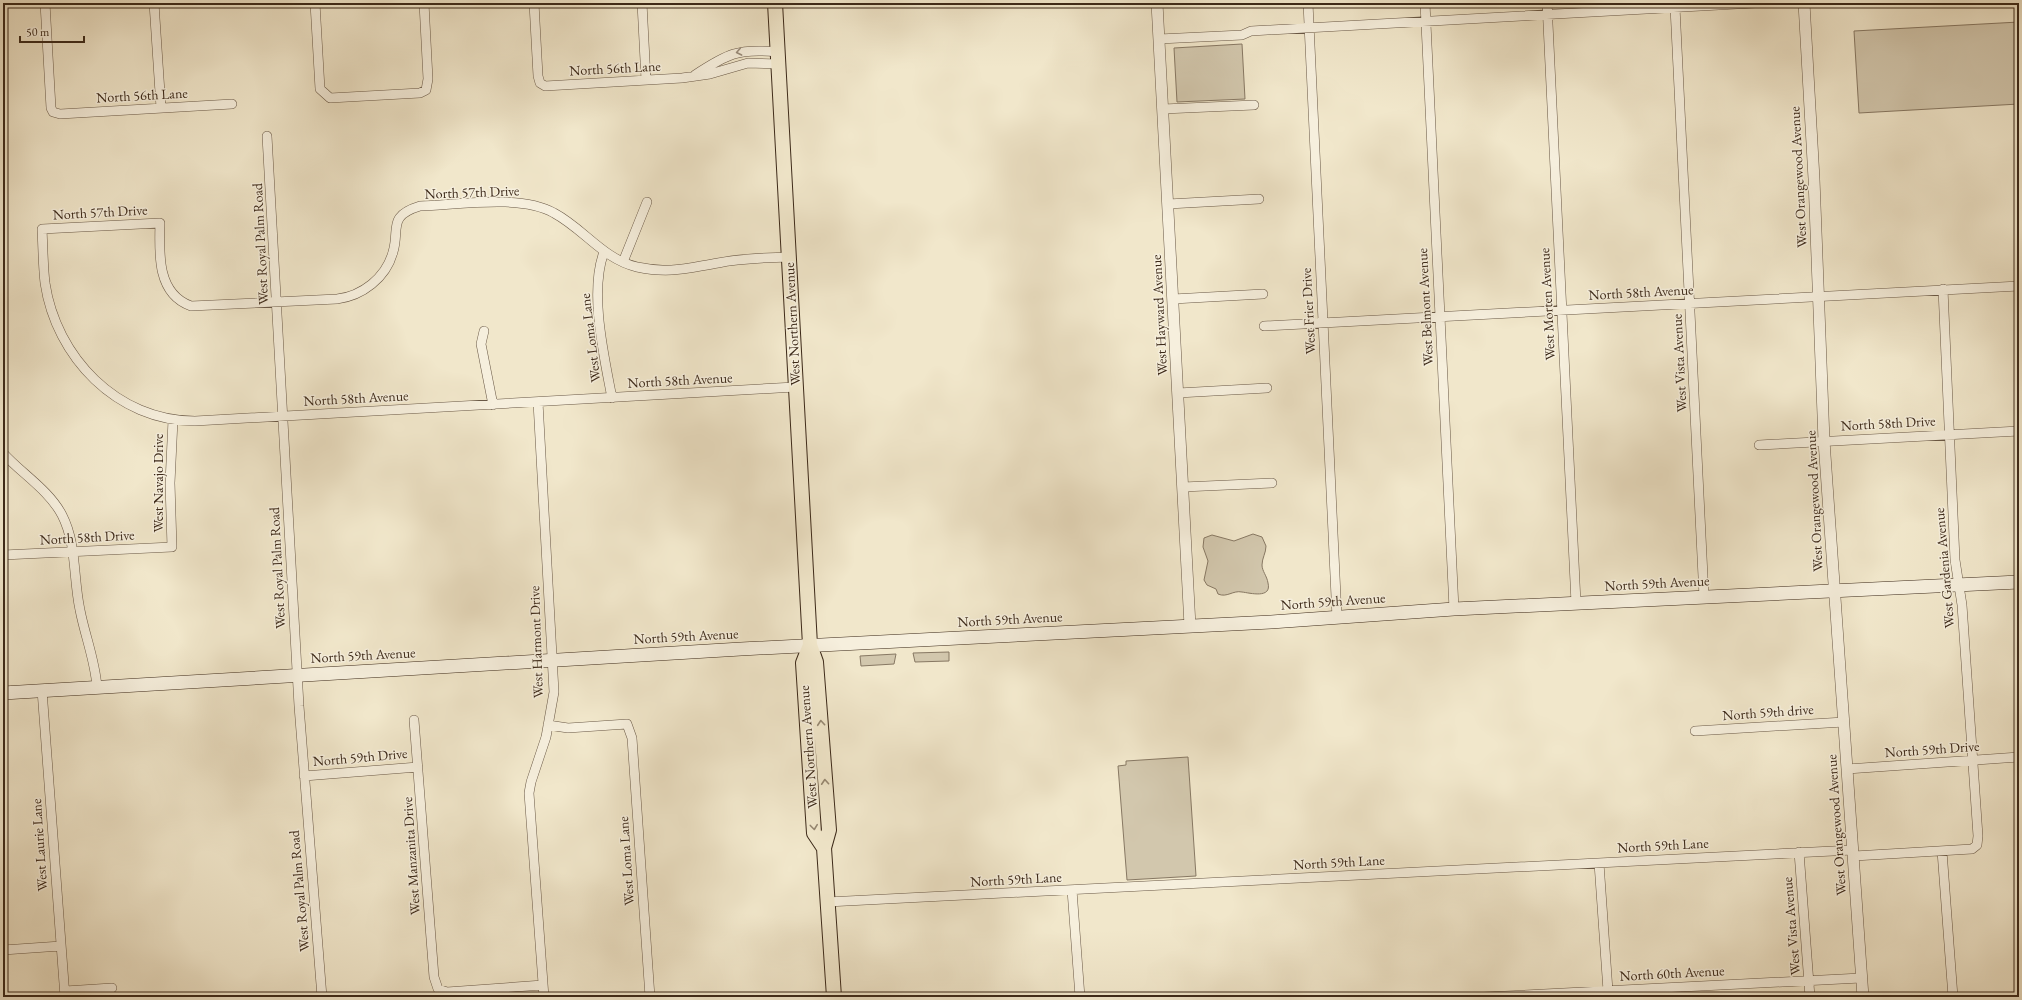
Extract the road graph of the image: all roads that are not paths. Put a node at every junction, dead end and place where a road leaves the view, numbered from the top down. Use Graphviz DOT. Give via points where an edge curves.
graph roads {
  1 [pos="45,3"];
  2 [pos="154,3"];
  3 [pos="315,3"];
  4 [pos="424,3"];
  5 [pos="534,3"];
  6 [pos="642,3"];
  7 [pos="775,3"];
  8 [pos="1157,3"];
  9 [pos="1308,3"];
  10 [pos="1425,3"];
  11 [pos="1547,3"];
  12 [pos="1755,3"];
  13 [pos="1804,3"];
  14 [pos="1675,8"];
  15 [pos="1547,15"];
  16 [pos="1426,22"];
  17 [pos="1309,28"];
  18 [pos="1159,40"];
  19 [pos="778,58"];
  20 [pos="692,77"];
  21 [pos="646,80"];
  22 [pos="232,104"];
  23 [pos="1254,105"];
  24 [pos="160,108"];
  25 [pos="1163,109"];
  26 [pos="267,136"];
  27 [pos="1259,199"];
  28 [pos="647,202"];
  29 [pos="1168,204"];
  30 [pos="42,229"];
  31 [pos="604,252"];
  32 [pos="788,257"];
  33 [pos="623,262"];
  34 [pos="2019,286"];
  35 [pos="1943,289"];
  36 [pos="1263,294"];
  37 [pos="1819,296"];
  38 [pos="1173,299"];
  39 [pos="277,302"];
  40 [pos="1690,303"];
  41 [pos="1562,310"];
  42 [pos="1439,317"];
  43 [pos="1323,323"];
  44 [pos="1264,326"];
  45 [pos="484,331"];
  46 [pos="795,387"];
  47 [pos="1267,388"];
  48 [pos="1178,393"];
  49 [pos="612,398"];
  50 [pos="538,402"];
  51 [pos="493,404"];
  52 [pos="283,416"];
  53 [pos="173,420"];
  54 [pos="2019,431"];
  55 [pos="1950,434"];
  56 [pos="1824,441"];
  57 [pos="1760,445"];
  58 [pos="3,453"];
  59 [pos="1272,483"];
  60 [pos="1183,487"];
  61 [pos="172,546"];
  62 [pos="73,551"];
  63 [pos="3,556"];
  64 [pos="2019,582"];
  65 [pos="1959,584"];
  66 [pos="1834,590"];
  67 [pos="1704,596"];
  68 [pos="1576,603"];
  69 [pos="1454,609"];
  70 [pos="1337,618"];
  71 [pos="1190,626"];
  72 [pos="810,645"];
  73 [pos="552,660"];
  74 [pos="297,675"];
  75 [pos="96,687"];
  76 [pos="42,690"];
  77 [pos="3,693"];
  78 [pos="414,720"];
  79 [pos="1844,722"];
  80 [pos="548,725"];
  81 [pos="1695,731"];
  82 [pos="2019,757"];
  83 [pos="1974,760"];
  84 [pos="418,767"];
  85 [pos="1847,769"];
  86 [pos="304,776"];
  87 [pos="1977,845"];
  88 [pos="1942,851"];
  89 [pos="1799,852"];
  90 [pos="1854,853"];
  91 [pos="1599,863"];
  92 [pos="1072,890"];
  93 [pos="827,902"];
  94 [pos="61,946"];
  95 [pos="3,950"];
  96 [pos="1861,978"];
  97 [pos="1809,981"];
  98 [pos="543,985"];
  99 [pos="112,988"];
  100 [pos="1608,991"];
  101 [pos="65,994"];
  102 [pos="322,997"];
  103 [pos="544,997"];
  104 [pos="650,997"];
  105 [pos="834,997"];
  106 [pos="1080,997"];
  107 [pos="1484,997"];
  108 [pos="1810,997"];
  109 [pos="1863,997"];
  110 [pos="1953,997"];
  1 -- 24 [label="street, North 56th Lane" via="53,112 60,114"];
  2 -- 24 [label="street"];
  3 -- 4 [label="street" via="320,89 330,98 420,93 426,90 428,79"];
  5 -- 21 [label="street, North 56th Lane" via="540,83 545,86"];
  6 -- 21 [label="street"];
  7 -- 19 [label="main road, West Northern Avenue"];
  8 -- 18 [label="street, West Hayward Avenue"];
  9 -- 17 [label="street, West Frier Drive"];
  10 -- 16 [label="street, West Belmont Avenue"];
  11 -- 15 [label="street, West Morten Avenue"];
  12 -- 14 [label="street"];
  13 -- 37 [label="street, West Orangewood Avenue"];
  14 -- 15 [label="street"];
  14 -- 40 [label="street, West Vista Avenue"];
  15 -- 16 [label="street"];
  15 -- 41 [label="street, West Morten Avenue"];
  16 -- 17 [label="street"];
  16 -- 42 [label="street, West Belmont Avenue"];
  17 -- 18 [label="street"];
  17 -- 43 [label="street, West Frier Drive"];
  18 -- 25 [label="street, West Hayward Avenue"];
  19 -- 20 [label="street, North 56th Lane"];
  19 -- 20 [label="street, North 56th Lane, one-way" via="758,50 733,53"];
  19 -- 32 [label="main road, West Northern Avenue"];
  20 -- 21 [label="street, North 56th Lane"];
  22 -- 24 [label="street, North 56th Lane"];
  23 -- 25 [label="street"];
  25 -- 29 [label="street, West Hayward Avenue"];
  26 -- 39 [label="street, West Royal Palm Road"];
  27 -- 29 [label="street"];
  28 -- 33 [label="street"];
  29 -- 38 [label="street, West Hayward Avenue"];
  30 -- 39 [label="street, North 57th Drive" via="160,223 159,248 163,280 173,297 180,302 191,306"];
  30 -- 53 [label="street, North 58th Avenue" via="45,283 55,320 70,349 90,376 119,399 138,409"];
  31 -- 33 [label="street, North 57th Drive"];
  31 -- 39 [label="street, North 57th Drive" via="569,222 539,206 515,202 420,206 400,216 395,227 394,251 388,266 366,289 346,298"];
  31 -- 49 [label="street, West Loma Lane" via="599,264 599,310"];
  32 -- 33 [label="street, North 57th Drive" via="719,262 680,271 640,268"];
  32 -- 46 [label="main road, West Northern Avenue"];
  34 -- 35 [label="street, North 58th Avenue"];
  35 -- 37 [label="street, North 58th Avenue"];
  35 -- 55 [label="street, West Gardenia Avenue"];
  36 -- 38 [label="street"];
  37 -- 40 [label="street, North 58th Avenue"];
  37 -- 56 [label="street, West Orangewood Avenue"];
  38 -- 48 [label="street, West Hayward Avenue"];
  39 -- 52 [label="street, West Royal Palm Road"];
  40 -- 41 [label="street, North 58th Avenue"];
  40 -- 67 [label="street, West Vista Avenue"];
  41 -- 42 [label="street, North 58th Avenue"];
  41 -- 68 [label="street, West Morten Avenue"];
  42 -- 43 [label="street, North 58th Avenue"];
  42 -- 69 [label="street, West Belmont Avenue"];
  43 -- 44 [label="street, North 58th Avenue"];
  43 -- 70 [label="street, West Frier Drive"];
  45 -- 51 [label="street" via="481,344"];
  46 -- 49 [label="street, North 58th Avenue"];
  46 -- 72 [label="main road, West Northern Avenue"];
  47 -- 48 [label="street"];
  48 -- 60 [label="street, West Hayward Avenue"];
  49 -- 50 [label="street, North 58th Avenue"];
  50 -- 51 [label="street, North 58th Avenue"];
  50 -- 73 [label="street, West Harmont Drive"];
  51 -- 52 [label="street, North 58th Avenue"];
  52 -- 53 [label="street, North 58th Avenue" via="194,422"];
  52 -- 74 [label="street, West Royal Palm Road"];
  53 -- 61 [label="street, West Navajo Drive" via="170,483"];
  54 -- 55 [label="street, North 58th Drive"];
  55 -- 56 [label="street, North 58th Drive"];
  55 -- 65 [label="street, West Gardenia Avenue" via="1955,560"];
  56 -- 57 [label="street, North 58th Drive"];
  56 -- 66 [label="street, West Orangewood Avenue"];
  58 -- 62 [label="street" via="44,492 62,515"];
  59 -- 60 [label="street"];
  60 -- 71 [label="street, West Hayward Avenue"];
  61 -- 62 [label="street, North 58th Drive"];
  62 -- 63 [label="street, North 58th Drive"];
  62 -- 75 [label="street" via="79,609 95,668"];
  64 -- 65 [label="main road, North 59th Avenue"];
  65 -- 66 [label="main road, North 59th Avenue"];
  65 -- 83 [label="street, West Gardenia Avenue"];
  66 -- 67 [label="main road, North 59th Avenue"];
  66 -- 79 [label="street, West Orangewood Avenue"];
  67 -- 68 [label="main road, North 59th Avenue"];
  68 -- 69 [label="main road, North 59th Avenue"];
  69 -- 70 [label="main road, North 59th Avenue"];
  70 -- 71 [label="main road, North 59th Avenue"];
  71 -- 72 [label="main road, North 59th Avenue"];
  72 -- 73 [label="main road, North 59th Avenue"];
  72 -- 93 [label="main road, West Northern Avenue" via="816,662 829,830 824,848"];
  73 -- 74 [label="main road, North 59th Avenue"];
  73 -- 80 [label="street, West Harmont Drive" via="554,692"];
  74 -- 75 [label="main road, North 59th Avenue"];
  74 -- 86 [label="street, West Royal Palm Road"];
  75 -- 76 [label="main road, North 59th Avenue"];
  76 -- 77 [label="main road, North 59th Avenue"];
  76 -- 94 [label="street, West Laurie Lane"];
  78 -- 84 [label="street, West Manzanita Drive"];
  79 -- 81 [label="street, North 59th drive"];
  79 -- 85 [label="street, West Orangewood Avenue"];
  80 -- 98 [label="street, West Harmont Drive" via="529,793"];
  80 -- 104 [label="street, West Loma Lane" via="568,728 627,724 632,738"];
  82 -- 83 [label="street, North 59th Drive"];
  83 -- 85 [label="street, North 59th Drive"];
  83 -- 87 [label="street, West Gardenia Avenue"];
  84 -- 86 [label="street, North 59th Drive"];
  84 -- 98 [label="street, West Manzanita Drive" via="434,977 438,989 447,992"];
  85 -- 90 [label="street, West Orangewood Avenue"];
  86 -- 102 [label="street, West Royal Palm Road"];
  87 -- 88 [label="street, North 59th Lane" via="1972,849"];
  88 -- 90 [label="street, North 59th Lane"];
  88 -- 110 [label="street"];
  89 -- 90 [label="street, North 59th Lane"];
  89 -- 91 [label="street, North 59th Lane"];
  89 -- 97 [label="street, West Vista Avenue"];
  90 -- 96 [label="street, West Orangewood Avenue"];
  91 -- 92 [label="street, North 59th Lane"];
  91 -- 100 [label="street"];
  92 -- 93 [label="street, North 59th Lane"];
  92 -- 106 [label="street"];
  93 -- 105 [label="main road, West Northern Avenue"];
  94 -- 95 [label="street"];
  94 -- 101 [label="street, West Laurie Lane"];
  96 -- 97 [label="street, North 60th Avenue"];
  96 -- 109 [label="street, West Orangewood Avenue"];
  97 -- 100 [label="street, North 60th Avenue"];
  97 -- 108 [label="street, West Vista Avenue"];
  98 -- 103 [label="street, West Harmont Drive"];
  99 -- 101 [label="street"];
  100 -- 107 [label="street, North 60th Avenue"];
}
